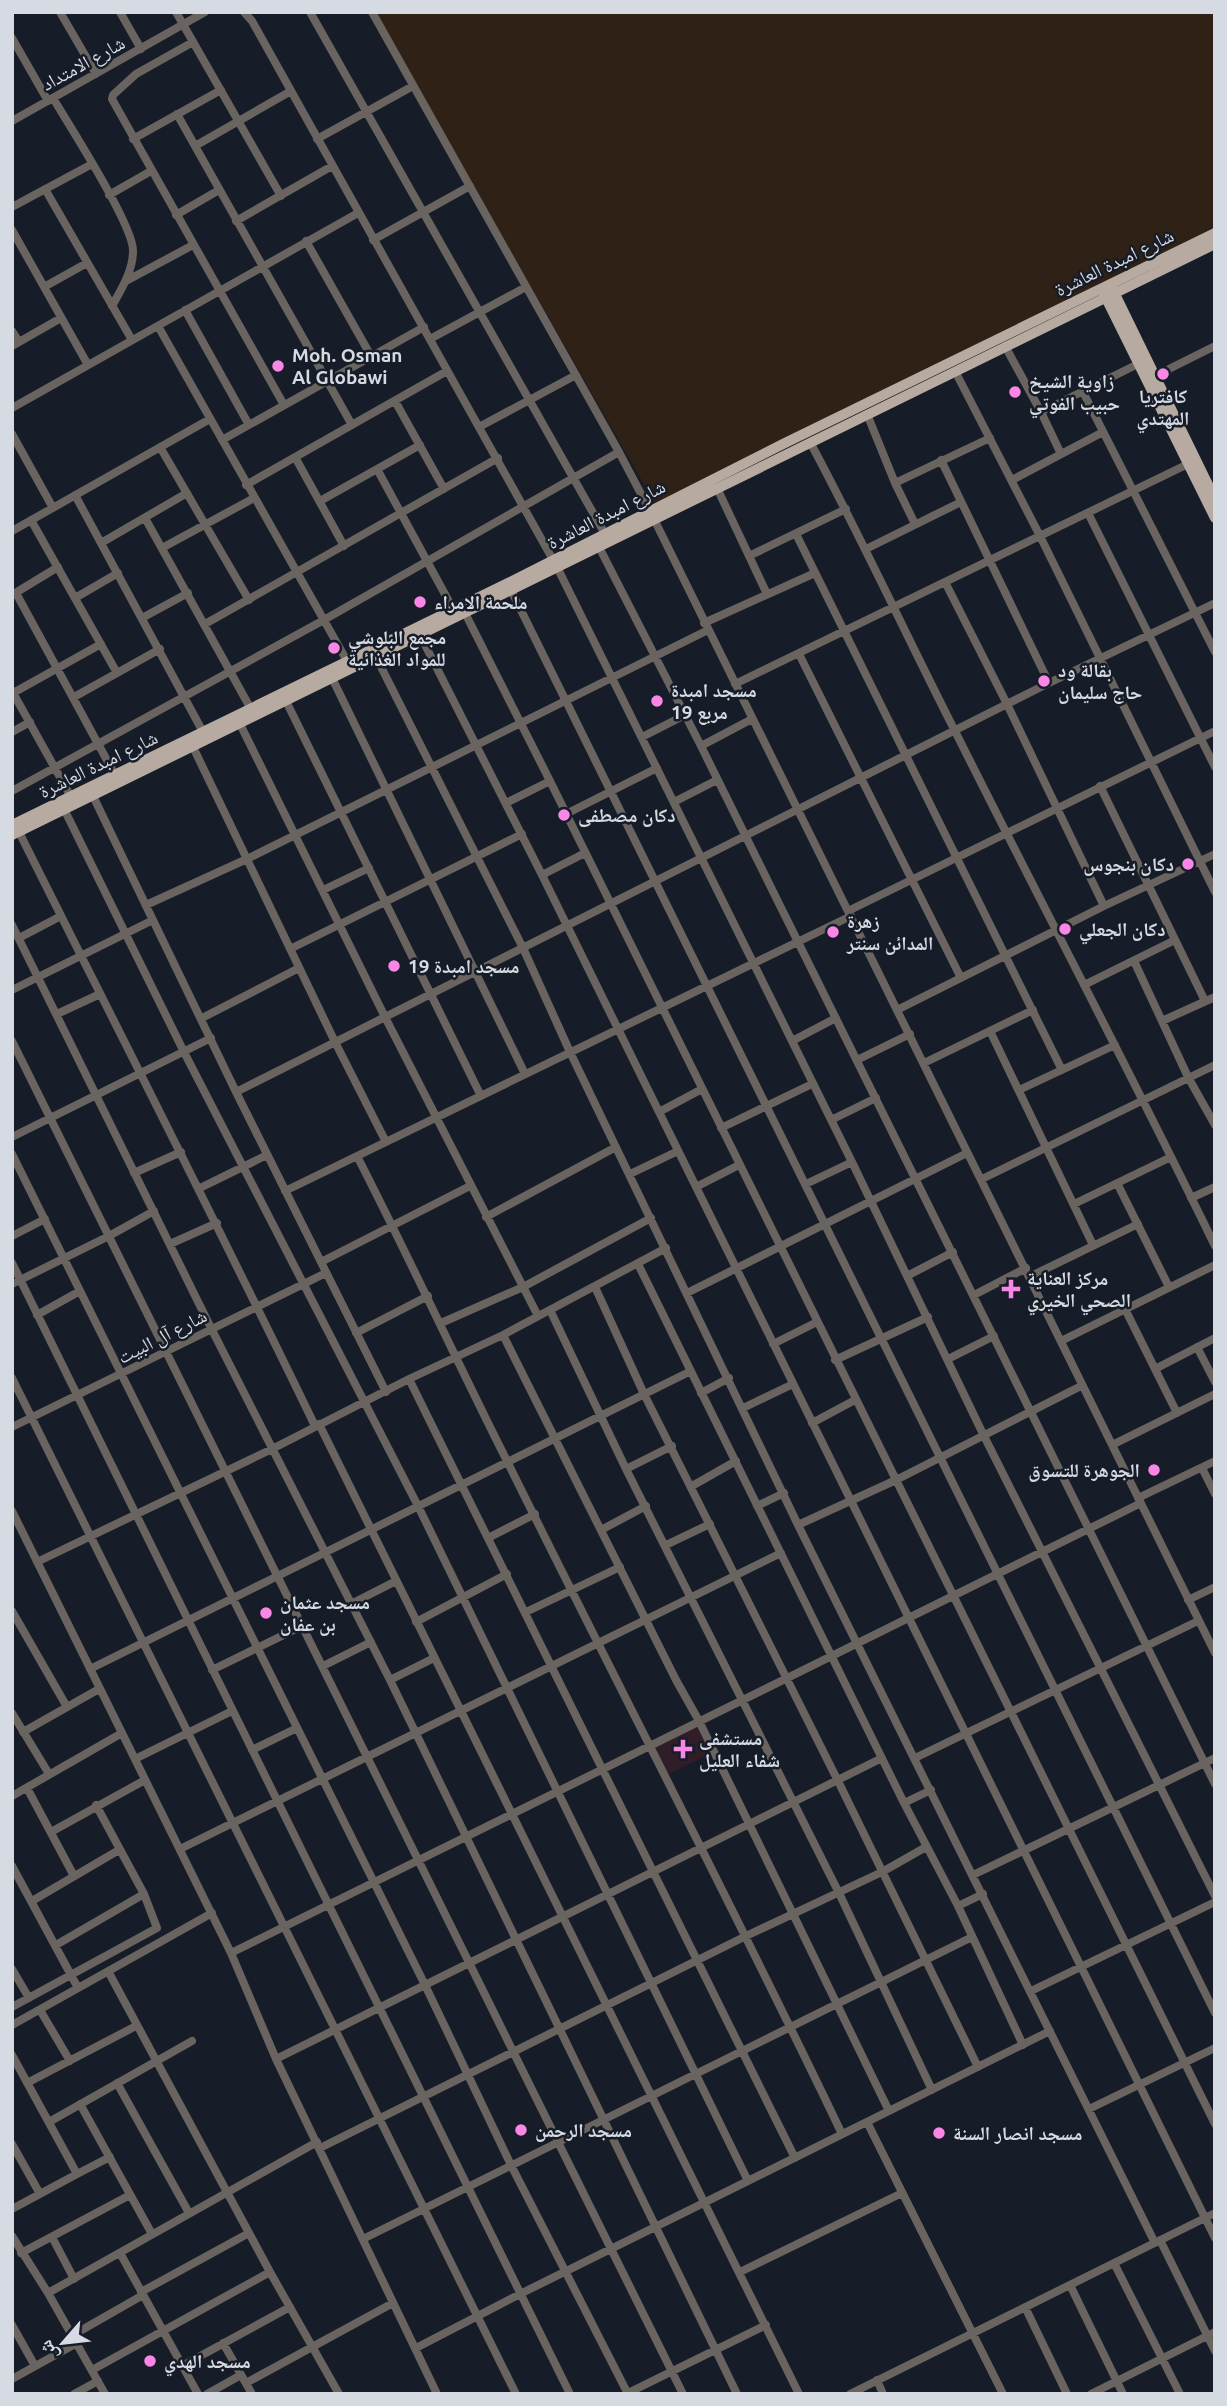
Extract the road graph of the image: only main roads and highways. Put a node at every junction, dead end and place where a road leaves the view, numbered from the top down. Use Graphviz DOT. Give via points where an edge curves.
graph roads {
  1 [pos="1215,233"];
  2 [pos="1215,244"];
  3 [pos="1108,291"];
  4 [pos="1210,476"];
  5 [pos="1215,499"];
  6 [pos="1214,513"];
  7 [pos="652,515"];
  8 [pos="555,564"];
  9 [pos="459,611"];
  10 [pos="253,713"];
  11 [pos="156,761"];
  12 [pos="15,831"];
  1 -- 3 [label="main road, شارع امبدة العاشرة"];
  2 -- 3 [label="main road, شارع امبدة العاشرة"];
  3 -- 4 [label="main road"];
  3 -- 6 [label="main road" via="1138,364"];
  3 -- 7 [label="main road, شارع امبدة العاشرة" via="717,488"];
  3 -- 7 [label="main road, شارع امبدة العاشرة" via="1077,299"];
  4 -- 5 [label="main road"];
  7 -- 8 [label="main road, شارع امبدة العاشرة" via="605,534"];
  7 -- 8 [label="main road, شارع امبدة العاشرة" via="599,547"];
  8 -- 9 [label="main road, شارع امبدة العاشرة"];
  8 -- 9 [label="main road, شارع امبدة العاشرة" via="511,590"];
  9 -- 10 [label="main road, شارع امبدة العاشرة" via="347,661"];
  9 -- 10 [label="main road, شارع امبدة العاشرة" via="376,657"];
  10 -- 11 [label="main road, شارع امبدة العاشرة" via="203,732"];
  10 -- 11 [label="main road, شارع امبدة العاشرة" via="240,724"];
  11 -- 12 [label="main road, شارع امبدة العاشرة"];
  11 -- 12 [label="main road, شارع امبدة العاشرة" via="115,775"];
}
